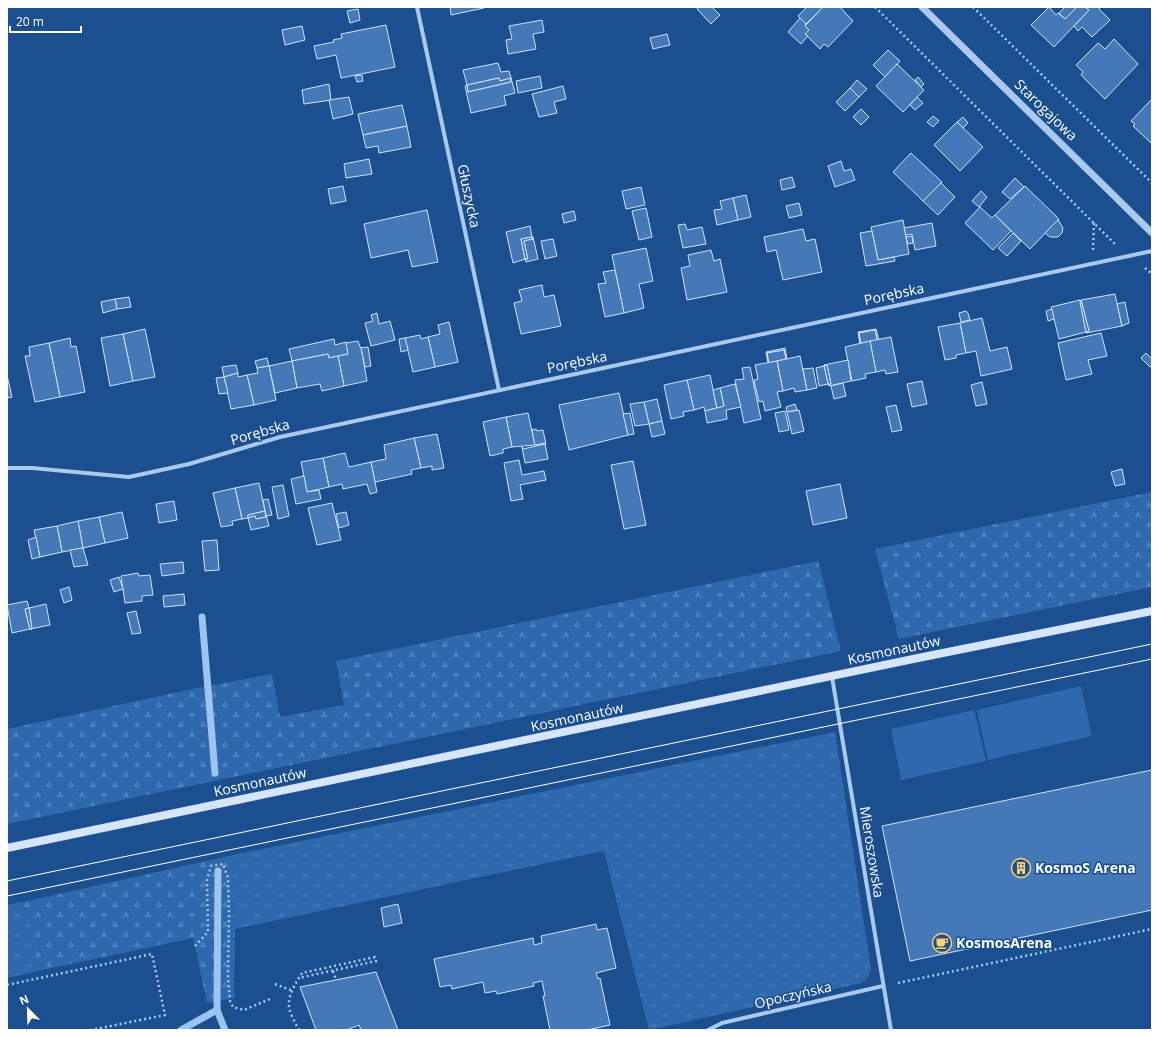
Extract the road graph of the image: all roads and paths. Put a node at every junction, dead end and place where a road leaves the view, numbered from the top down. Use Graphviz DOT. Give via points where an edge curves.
graph roads {
  1 [pos="417,7"];
  2 [pos="875,7"];
  3 [pos="922,7"];
  4 [pos="973,7"];
  5 [pos="1152,183"];
  6 [pos="1094,223"];
  7 [pos="1152,232"];
  8 [pos="1115,244"];
  9 [pos="1152,251"];
  10 [pos="1093,252"];
  11 [pos="1140,266"];
  12 [pos="1152,274"];
  13 [pos="499,390"];
  14 [pos="7,468"];
  15 [pos="1152,611"];
  16 [pos="832,677"];
  17 [pos="7,848"];
  18 [pos="1152,929"];
  19 [pos="195,946"];
  20 [pos="333,971"];
  21 [pos="299,978"];
  22 [pos="336,980"];
  23 [pos="275,984"];
  24 [pos="7,985"];
  25 [pos="884,986"];
  26 [pos="293,990"];
  27 [pos="270,999"];
  28 [pos="91,1030"];
  29 [pos="299,1030"];
  30 [pos="708,1030"];
  31 [pos="891,1030"];
  1 -- 13 [label="street, Głuszycka"];
  2 -- 6 [label="path"];
  3 -- 7 [label="street, Starogajowa"];
  4 -- 5 [label="path"];
  6 -- 8 [label="path"];
  6 -- 10 [label="path"];
  9 -- 13 [label="street, Porębska"];
  11 -- 12 [label="path"];
  13 -- 14 [label="street, Porębska" via="280,436 189,464 129,477"];
  15 -- 16 [label="main road, Kosmonautów"];
  16 -- 17 [label="main road, Kosmonautów"];
  16 -- 25 [label="street, Mieroszowska"];
  18 -- 25 [label="path"];
  19 -- 27 [label="path" via="208,932 207,880 211,866 223,864 228,878 230,1001 233,1007 244,1010"];
  20 -- 21 [label="path"];
  20 -- 21 [label="path" via="376,961 375,957 309,971 302,973"];
  20 -- 22 [label="path"];
  21 -- 26 [label="path"];
  23 -- 26 [label="path"];
  24 -- 28 [label="path" via="152,954 166,1015"];
  25 -- 30 [label="street, Opoczyńska" via="722,1023"];
  25 -- 31 [label="street, Mieroszowska"];
  26 -- 29 [label="path" via="288,1004"];
}
